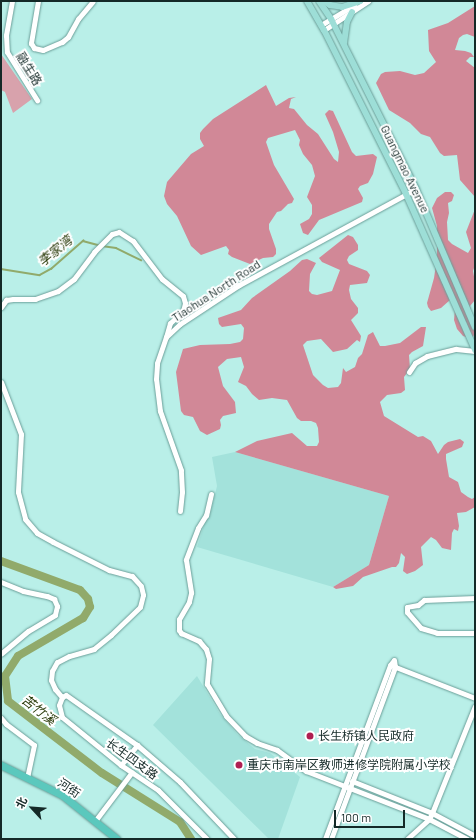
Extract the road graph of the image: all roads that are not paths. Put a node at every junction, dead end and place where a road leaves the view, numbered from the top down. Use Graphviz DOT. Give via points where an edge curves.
graph roads {
  1 [pos="12,1"];
  2 [pos="38,1"];
  3 [pos="93,1"];
  4 [pos="307,1"];
  5 [pos="319,1"];
  6 [pos="324,1"];
  7 [pos="360,1"];
  8 [pos="368,1"];
  9 [pos="352,12"];
  10 [pos="332,21"];
  11 [pos="323,27"];
  12 [pos="344,45"];
  13 [pos="37,100"];
  14 [pos="416,189"];
  15 [pos="406,194"];
  16 [pos="1,307"];
  17 [pos="475,327"];
  18 [pos="166,337"];
  19 [pos="475,350"];
  20 [pos="409,372"];
  21 [pos="1,382"];
  22 [pos="211,494"];
  23 [pos="180,511"];
  24 [pos="1,582"];
  25 [pos="475,598"];
  26 [pos="475,633"];
  27 [pos="1,654"];
  28 [pos="64,696"];
  29 [pos="475,698"];
  30 [pos="475,706"];
  31 [pos="1,718"];
  32 [pos="137,746"];
  33 [pos="1,765"];
  34 [pos="121,765"];
  35 [pos="130,775"];
  36 [pos="27,777"];
  37 [pos="351,780"];
  38 [pos="349,786"];
  39 [pos="432,813"];
  40 [pos="429,819"];
  41 [pos="95,821"];
  42 [pos="475,836"];
  43 [pos="117,839"];
  44 [pos="207,839"];
  45 [pos="234,839"];
  46 [pos="325,839"];
  47 [pos="331,839"];
  48 [pos="407,839"];
  49 [pos="467,839"];
  1 -- 13 [label="street, 融生路" via="6,35 7,52"];
  2 -- 3 [label="street" via="31,43 34,48 43,50 68,37 78,19"];
  4 -- 11 [label="main road, Guangmao Avenue"];
  5 -- 10 [label="main road, Guangmao Avenue"];
  6 -- 7 [label="main road" via="342,7"];
  7 -- 10 [label="street"];
  8 -- 9 [label="street"];
  9 -- 10 [label="street"];
  9 -- 12 [label="main road" via="346,22"];
  10 -- 11 [label="street"];
  10 -- 12 [label="main road, Guangmao Avenue"];
  11 -- 15 [label="main road, Guangmao Avenue"];
  12 -- 14 [label="main road, Guangmao Avenue"];
  14 -- 15 [label="street, Tiaohua North Road"];
  14 -- 17 [label="main road, Guangmao Avenue"];
  15 -- 18 [label="street, Tiaohua North Road" via="239,285 180,324"];
  15 -- 19 [label="main road, Guangmao Avenue"];
  16 -- 18 [label="street" via="6,300 35,299 58,290 74,279 94,252 112,234 119,232 133,241 162,279 183,296 183,311 170,323"];
  18 -- 23 [label="street, Tiaohua North Road" via="157,362 156,379 160,411 181,470"];
  19 -- 20 [label="street" via="456,349 427,356 415,363"];
  21 -- 28 [label="street" via="21,434 18,492 25,519 37,533 53,542 109,570 132,576 141,586 143,595 140,607 94,649 57,662 51,680 55,689"];
  22 -- 38 [label="street" via="206,514 186,560 191,593 179,619 179,630 206,649 209,659 206,679 210,691 226,716 245,736 277,750 306,771"];
  24 -- 27 [label="street" via="23,591 47,596 54,599 57,606 55,615 28,631"];
  25 -- 26 [label="street" via="424,600 418,605 407,607 407,612 421,628 437,633"];
  28 -- 32 [label="street"];
  28 -- 34 [label="street, 长生四支路" via="59,705 62,717"];
  29 -- 37 [label="street" via="393,666"];
  30 -- 39 [label="street"];
  31 -- 36 [label="street" via="34,745"];
  32 -- 34 [label="street"];
  32 -- 45 [label="street" via="180,782"];
  33 -- 36 [label="highway, 河街"];
  34 -- 35 [label="street, 长生四支路"];
  35 -- 41 [label="street"];
  35 -- 44 [label="street, 长生四支路" via="158,790"];
  36 -- 41 [label="highway, 河街" via="62,795"];
  37 -- 38 [label="street"];
  37 -- 39 [label="street"];
  38 -- 40 [label="street"];
  38 -- 46 [label="street"];
  38 -- 47 [label="street"];
  39 -- 40 [label="street"];
  39 -- 42 [label="street"];
  40 -- 48 [label="street"];
  40 -- 49 [label="street"];
  41 -- 43 [label="highway, 河街"];
}
